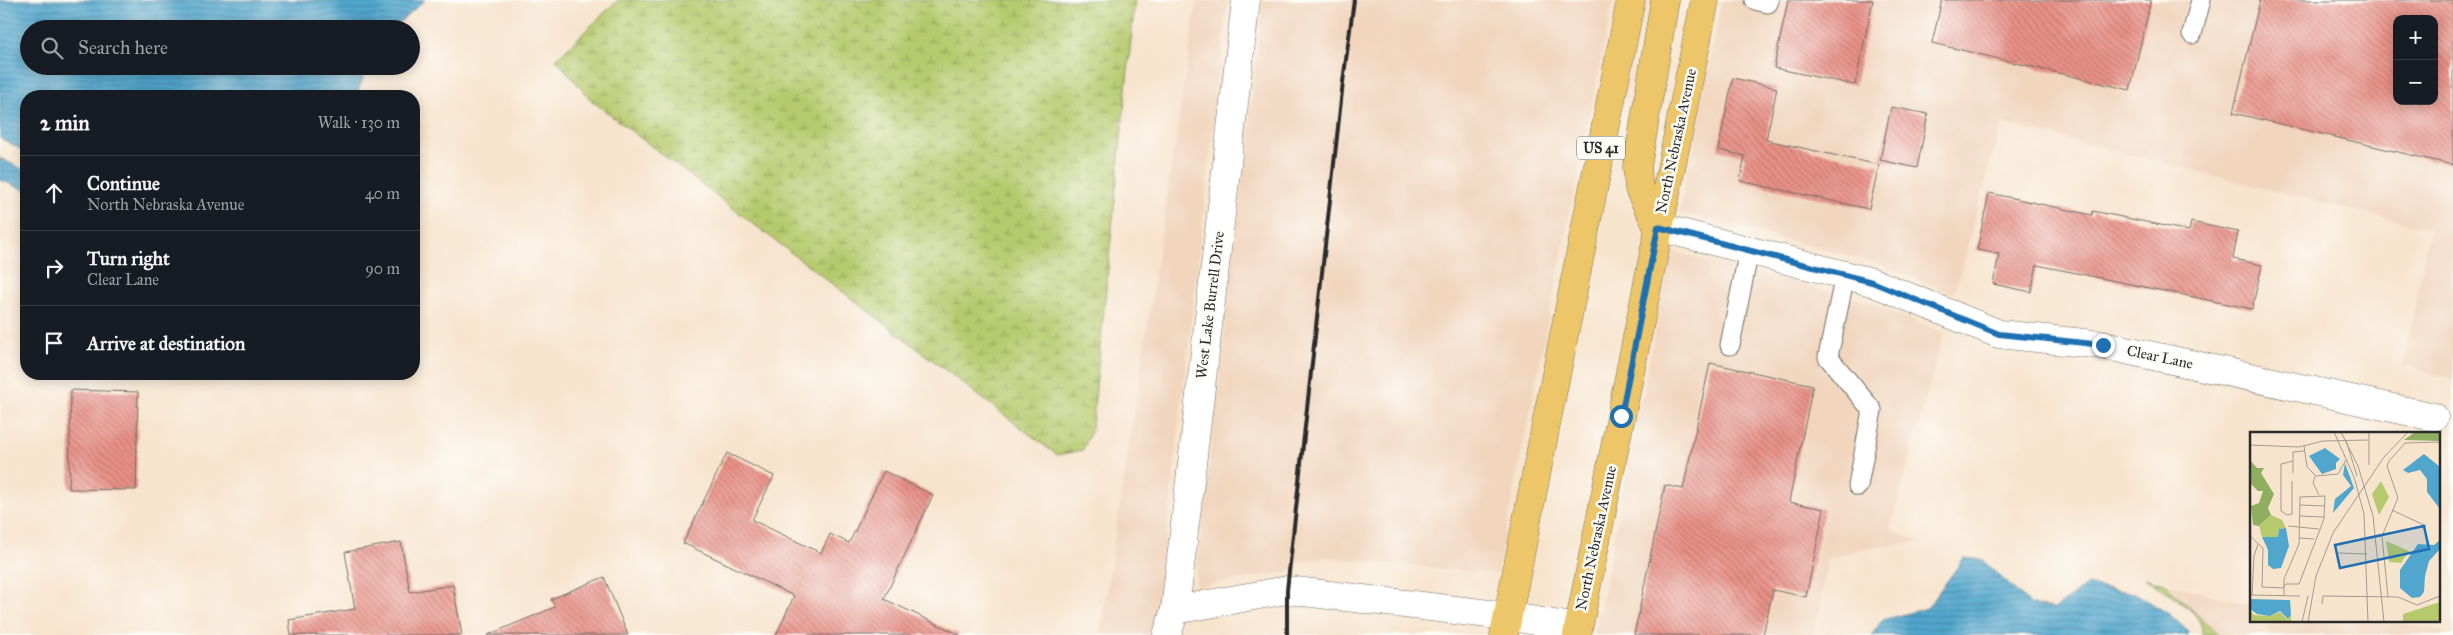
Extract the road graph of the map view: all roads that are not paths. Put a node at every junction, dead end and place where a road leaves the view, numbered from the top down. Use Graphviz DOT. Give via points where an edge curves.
graph roads {
  1 [pos="1246,0"];
  2 [pos="1631,0"];
  3 [pos="1665,0"];
  4 [pos="1705,0"];
  5 [pos="1755,0"];
  6 [pos="1769,0"];
  7 [pos="2201,0"];
  8 [pos="2192,34"];
  9 [pos="1658,227"];
  10 [pos="1749,250"];
  11 [pos="1845,275"];
  12 [pos="1730,345"];
  13 [pos="2434,417"];
  14 [pos="1858,486"];
  15 [pos="1171,623"];
  16 [pos="1505,625"];
  17 [pos="1577,632"];
  1 -- 15 [label="street, West Lake Burrell Drive"];
  2 -- 16 [label="main road, US 41"];
  3 -- 9 [label="main road" via="1637,167 1639,189"];
  4 -- 9 [label="main road, North Nebraska Avenue"];
  5 -- 6 [label="lane" via="1768,3"];
  7 -- 8 [label="lane"];
  9 -- 10 [label="street, Clear Lane"];
  9 -- 17 [label="main road, North Nebraska Avenue"];
  10 -- 11 [label="street, Clear Lane"];
  10 -- 12 [label="lane"];
  11 -- 13 [label="street, Clear Lane" via="1872,282 1999,334 2103,345"];
  11 -- 14 [label="lane" via="1828,357 1872,410"];
  15 -- 16 [label="street, West Lake Burrell Drive" via="1287,590"];
  16 -- 17 [label="street, West Lake Burrell Drive"];
}
